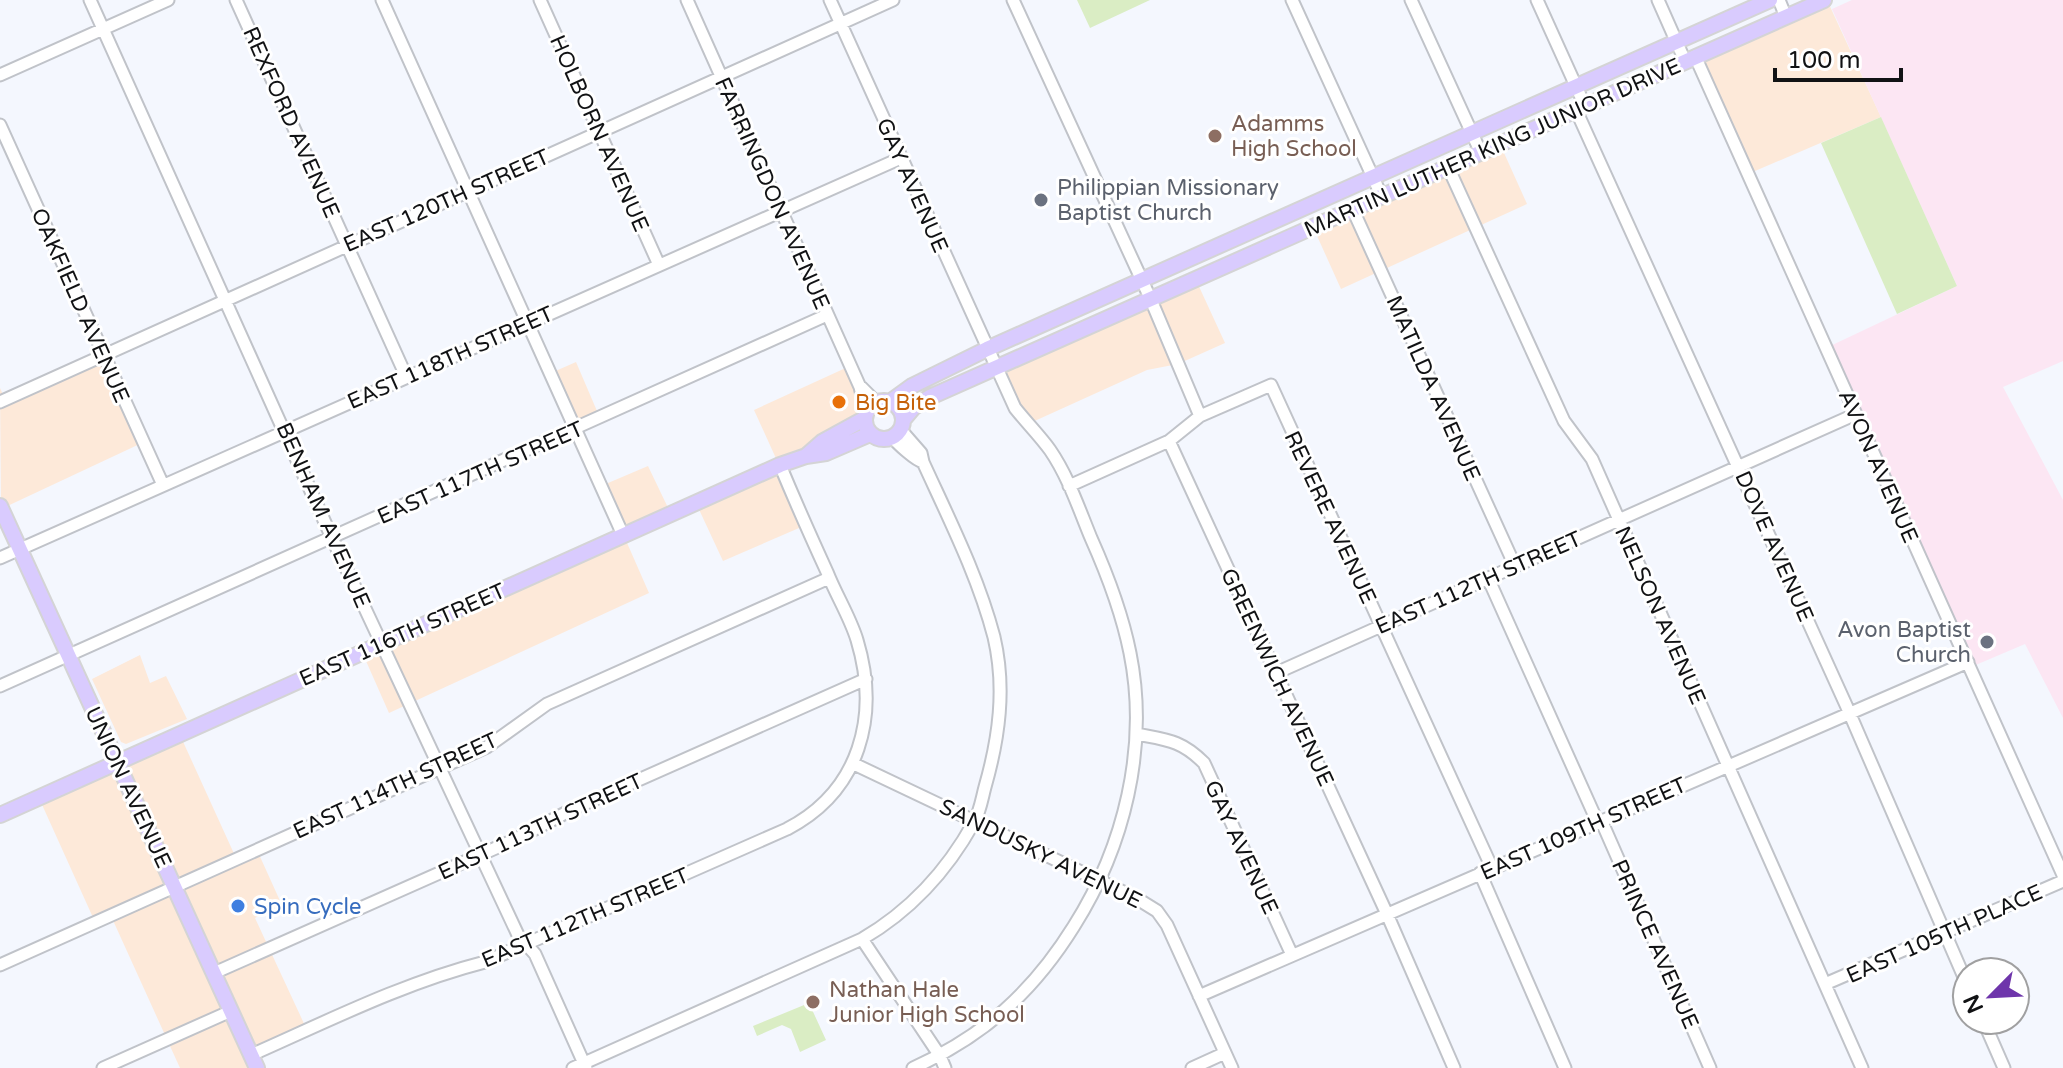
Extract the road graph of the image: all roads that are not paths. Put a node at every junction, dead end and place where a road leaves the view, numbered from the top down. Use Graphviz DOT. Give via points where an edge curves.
graph roads {
  1 [pos="90,0"];
  2 [pos="168,0"];
  3 [pos="236,0"];
  4 [pos="382,0"];
  5 [pos="540,0"];
  6 [pos="687,0"];
  7 [pos="830,0"];
  8 [pos="893,0"];
  9 [pos="1013,0"];
  10 [pos="1292,0"];
  11 [pos="1411,0"];
  12 [pos="1537,0"];
  13 [pos="1658,0"];
  14 [pos="1770,0"];
  15 [pos="1779,0"];
  16 [pos="1824,0"];
  17 [pos="1786,17"];
  18 [pos="841,24"];
  19 [pos="103,29"];
  20 [pos="1677,41"];
  21 [pos="1690,58"];
  22 [pos="0,75"];
  23 [pos="722,77"];
  24 [pos="1576,86"];
  25 [pos="1580,108"];
  26 [pos="0,125"];
  27 [pos="599,132"];
  28 [pos="1472,133"];
  29 [pos="1481,153"];
  30 [pos="901,158"];
  31 [pos="1448,167"];
  32 [pos="1373,177"];
  33 [pos="468,190"];
  34 [pos="1382,197"];
  35 [pos="781,210"];
  36 [pos="1353,210"];
  37 [pos="347,244"];
  38 [pos="659,265"];
  39 [pos="1142,281"];
  40 [pos="226,298"];
  41 [pos="1151,300"];
  42 [pos="827,315"];
  43 [pos="528,323"];
  44 [pos="987,349"];
  45 [pos="102,355"];
  46 [pos="997,369"];
  47 [pos="406,376"];
  48 [pos="0,402"];
  49 [pos="874,409"];
  50 [pos="1856,414"];
  51 [pos="1200,416"];
  52 [pos="898,429"];
  53 [pos="286,430"];
  54 [pos="576,430"];
  55 [pos="870,434"];
  56 [pos="1169,441"];
  57 [pos="806,456"];
  58 [pos="780,465"];
  59 [pos="1739,466"];
  60 [pos="163,485"];
  61 [pos="1069,486"];
  62 [pos="0,506"];
  63 [pos="1619,520"];
  64 [pos="623,535"];
  65 [pos="332,538"];
  66 [pos="19,549"];
  67 [pos="0,558"];
  68 [pos="1515,566"];
  69 [pos="829,578"];
  70 [pos="1488,578"];
  71 [pos="1381,625"];
  72 [pos="382,643"];
  73 [pos="68,655"];
  74 [pos="1968,662"];
  75 [pos="1276,673"];
  76 [pos="866,679"];
  77 [pos="0,686"];
  78 [pos="1850,713"];
  79 [pos="1136,734"];
  80 [pos="118,763"];
  81 [pos="854,764"];
  82 [pos="1727,765"];
  83 [pos="441,768"];
  84 [pos="0,815"];
  85 [pos="975,820"];
  86 [pos="1599,820"];
  87 [pos="481,854"];
  88 [pos="1492,868"];
  89 [pos="1480,873"];
  90 [pos="2063,878"];
  91 [pos="1101,881"];
  92 [pos="174,887"];
  93 [pos="1387,914"];
  94 [pos="1944,932"];
  95 [pos="862,939"];
  96 [pos="527,944"];
  97 [pos="1292,955"];
  98 [pos="1955,956"];
  99 [pos="0,965"];
  100 [pos="214,973"];
  101 [pos="1825,984"];
  102 [pos="1199,996"];
  103 [pos="231,1011"];
  104 [pos="1990,1036"];
  105 [pos="1225,1053"];
  106 [pos="940,1056"];
  107 [pos="254,1062"];
  108 [pos="581,1066"];
  109 [pos="103,1068"];
  110 [pos="913,1068"];
  111 [pos="945,1068"];
  112 [pos="1192,1068"];
  113 [pos="1232,1068"];
  114 [pos="1454,1068"];
  115 [pos="1565,1068"];
  116 [pos="1710,1068"];
  117 [pos="1862,1068"];
  118 [pos="2004,1068"];
  1 -- 19 [label="street, BENHAM AVENUE"];
  2 -- 19 [label="street"];
  3 -- 37 [label="street, REXFORD AVENUE"];
  4 -- 33 [label="street"];
  5 -- 27 [label="street, HOLBORN AVENUE"];
  6 -- 23 [label="street, FARRINGDON AVENUE"];
  7 -- 18 [label="street, GAY AVENUE"];
  8 -- 18 [label="street, EAST 120TH STREET"];
  9 -- 39 [label="street"];
  10 -- 32 [label="street"];
  11 -- 28 [label="street"];
  12 -- 24 [label="street, DOVE AVENUE"];
  13 -- 20 [label="street, AVON AVENUE"];
  14 -- 20 [label="main road, MARTIN LUTHER KING JUNIOR DRIVE"];
  15 -- 17 [label="street"];
  16 -- 17 [label="main road, MARTIN LUTHER KING JUNIOR DRIVE"];
  17 -- 21 [label="main road, MARTIN LUTHER KING JUNIOR DRIVE"];
  18 -- 23 [label="street, EAST 120TH STREET"];
  18 -- 30 [label="street, GAY AVENUE"];
  19 -- 22 [label="street"];
  19 -- 40 [label="street, BENHAM AVENUE"];
  20 -- 21 [label="street, AVON AVENUE"];
  20 -- 24 [label="main road, MARTIN LUTHER KING JUNIOR DRIVE"];
  21 -- 25 [label="main road, MARTIN LUTHER KING JUNIOR DRIVE"];
  21 -- 50 [label="street, AVON AVENUE"];
  23 -- 27 [label="street, EAST 120TH STREET"];
  23 -- 35 [label="street, FARRINGDON AVENUE"];
  24 -- 25 [label="street, DOVE AVENUE"];
  24 -- 28 [label="main road, MARTIN LUTHER KING JUNIOR DRIVE"];
  25 -- 29 [label="main road, MARTIN LUTHER KING JUNIOR DRIVE"];
  25 -- 59 [label="street, DOVE AVENUE"];
  26 -- 45 [label="street, OAKFIELD AVENUE"];
  27 -- 33 [label="street, EAST 120TH STREET"];
  27 -- 38 [label="street, HOLBORN AVENUE"];
  28 -- 29 [label="street"];
  28 -- 32 [label="main road, MARTIN LUTHER KING JUNIOR DRIVE"];
  29 -- 31 [label="main road, MARTIN LUTHER KING JUNIOR DRIVE"];
  30 -- 35 [label="street, EAST 118TH STREET"];
  30 -- 44 [label="street, GAY AVENUE"];
  31 -- 34 [label="main road, MARTIN LUTHER KING JUNIOR DRIVE"];
  31 -- 63 [label="street, NELSON AVENUE" via="1564,421 1592,459"];
  32 -- 34 [label="street"];
  32 -- 39 [label="main road, MARTIN LUTHER KING JUNIOR DRIVE"];
  33 -- 37 [label="street, EAST 120TH STREET"];
  33 -- 43 [label="street"];
  34 -- 36 [label="main road, MARTIN LUTHER KING JUNIOR DRIVE"];
  35 -- 38 [label="street, EAST 118TH STREET"];
  35 -- 42 [label="street, FARRINGDON AVENUE"];
  36 -- 41 [label="main road, MARTIN LUTHER KING JUNIOR DRIVE"];
  36 -- 68 [label="street, MATILDA AVENUE"];
  37 -- 40 [label="street, EAST 120TH STREET"];
  37 -- 47 [label="street, REXFORD AVENUE"];
  38 -- 43 [label="street, EAST 118TH STREET"];
  39 -- 41 [label="street"];
  39 -- 44 [label="main road, MARTIN LUTHER KING JUNIOR DRIVE"];
  40 -- 45 [label="street, EAST 120TH STREET"];
  40 -- 53 [label="street, BENHAM AVENUE"];
  41 -- 46 [label="main road, MARTIN LUTHER KING JUNIOR DRIVE"];
  41 -- 51 [label="street"];
  42 -- 49 [label="street, FARRINGDON AVENUE"];
  42 -- 54 [label="street, EAST 117TH STREET"];
  43 -- 47 [label="street, EAST 118TH STREET"];
  43 -- 54 [label="street"];
  44 -- 46 [label="street, GAY AVENUE"];
  44 -- 49 [label="main road, MARTIN LUTHER KING JUNIOR DRIVE"];
  45 -- 48 [label="street, EAST 120TH STREET"];
  45 -- 60 [label="street, OAKFIELD AVENUE"];
  46 -- 52 [label="main road, MARTIN LUTHER KING JUNIOR DRIVE" via="930,397 914,407"];
  46 -- 61 [label="street, GAY AVENUE" via="1015,408 1051,451"];
  47 -- 53 [label="street, EAST 118TH STREET"];
  49 -- 52 [label="main road" via="900,411"];
  49 -- 55 [label="main road"];
  49 -- 57 [label="main road, EAST 116TH STREET"];
  50 -- 59 [label="street, EAST 112TH STREET"];
  50 -- 74 [label="street, AVON AVENUE"];
  51 -- 56 [label="street"];
  51 -- 71 [label="street, REVERE AVENUE" via="1271,385"];
  52 -- 55 [label="main road" via="880,439"];
  52 -- 85 [label="street" via="915,459 923,462 980,587 995,640 1001,706"];
  53 -- 60 [label="street, EAST 118TH STREET"];
  53 -- 65 [label="street, BENHAM AVENUE"];
  54 -- 64 [label="street"];
  54 -- 65 [label="street, EAST 117TH STREET"];
  55 -- 57 [label="main road, EAST 116TH STREET"];
  56 -- 61 [label="street"];
  56 -- 75 [label="street, GREENWICH AVENUE"];
  57 -- 58 [label="main road, EAST 116TH STREET"];
  58 -- 64 [label="main road, EAST 116TH STREET"];
  58 -- 69 [label="street"];
  59 -- 63 [label="street, EAST 112TH STREET"];
  59 -- 78 [label="street, DOVE AVENUE"];
  60 -- 66 [label="street, EAST 118TH STREET"];
  61 -- 79 [label="street, GAY AVENUE" via="1120,611 1131,656"];
  62 -- 66 [label="main road, UNION AVENUE"];
  63 -- 68 [label="street, EAST 112TH STREET"];
  63 -- 82 [label="street, NELSON AVENUE"];
  64 -- 72 [label="main road, EAST 116TH STREET"];
  65 -- 72 [label="street, BENHAM AVENUE"];
  65 -- 73 [label="street, EAST 117TH STREET"];
  66 -- 67 [label="street, EAST 118TH STREET"];
  66 -- 73 [label="main road, UNION AVENUE"];
  68 -- 70 [label="street, EAST 112TH STREET"];
  69 -- 76 [label="street" via="856,638"];
  69 -- 83 [label="street, EAST 114TH STREET" via="547,704 487,747"];
  70 -- 71 [label="street, EAST 112TH STREET"];
  70 -- 86 [label="street, PRINCE AVENUE"];
  71 -- 75 [label="street, EAST 112TH STREET"];
  71 -- 88 [label="street, REVERE AVENUE"];
  72 -- 80 [label="main road, EAST 116TH STREET"];
  72 -- 83 [label="street, BENHAM AVENUE"];
  73 -- 77 [label="street, EAST 117TH STREET"];
  73 -- 80 [label="main road, UNION AVENUE"];
  74 -- 78 [label="street, EAST 109TH STREET"];
  74 -- 90 [label="street, AVON AVENUE"];
  75 -- 93 [label="street, GREENWICH AVENUE"];
  76 -- 81 [label="street" via="868,705"];
  76 -- 87 [label="street, EAST 113TH STREET"];
  78 -- 82 [label="street, EAST 109TH STREET"];
  78 -- 94 [label="street, DOVE AVENUE"];
  79 -- 91 [label="street, GAY AVENUE" via="1122,821"];
  79 -- 97 [label="street, GAY AVENUE" via="1168,740 1204,763"];
  80 -- 84 [label="main road, EAST 116TH STREET"];
  80 -- 92 [label="main road, UNION AVENUE"];
  81 -- 85 [label="street, SANDUSKY AVENUE"];
  81 -- 96 [label="street, EAST 112TH STREET" via="804,820"];
  82 -- 86 [label="street, EAST 109TH STREET"];
  82 -- 101 [label="street, NELSON AVENUE"];
  83 -- 87 [label="street, BENHAM AVENUE"];
  83 -- 92 [label="street, EAST 114TH STREET"];
  85 -- 91 [label="street, SANDUSKY AVENUE"];
  85 -- 95 [label="street" via="914,903"];
  86 -- 88 [label="street, EAST 109TH STREET"];
  86 -- 116 [label="street, PRINCE AVENUE"];
  87 -- 96 [label="street, BENHAM AVENUE"];
  87 -- 100 [label="street, EAST 113TH STREET"];
  88 -- 89 [label="street, EAST 109TH STREET"];
  89 -- 93 [label="street, EAST 109TH STREET"];
  89 -- 115 [label="street"];
  90 -- 94 [label="street, EAST 105TH PLACE"];
  91 -- 102 [label="street, SANDUSKY AVENUE" via="1157,911"];
  91 -- 106 [label="street, GAY AVENUE" via="1047,969 1016,1001"];
  92 -- 99 [label="street, EAST 114TH STREET"];
  92 -- 100 [label="main road, UNION AVENUE"];
  93 -- 97 [label="street, EAST 109TH STREET"];
  93 -- 114 [label="street, GREENWICH AVENUE"];
  94 -- 98 [label="street, DOVE AVENUE"];
  94 -- 101 [label="street, EAST 105TH PLACE"];
  95 -- 106 [label="street"];
  95 -- 108 [label="street"];
  96 -- 107 [label="street, EAST 112TH STREET" via="408,985"];
  96 -- 108 [label="street, BENHAM AVENUE"];
  97 -- 102 [label="street, EAST 109TH STREET"];
  100 -- 103 [label="main road, UNION AVENUE"];
  101 -- 117 [label="street, NELSON AVENUE"];
  102 -- 105 [label="street, SANDUSKY AVENUE"];
  103 -- 107 [label="main road, UNION AVENUE"];
  103 -- 109 [label="street"];
  104 -- 118 [label="street"];
  105 -- 112 [label="street"];
  105 -- 113 [label="street, SANDUSKY AVENUE"];
  106 -- 110 [label="street, GAY AVENUE"];
  106 -- 111 [label="street"];
}
